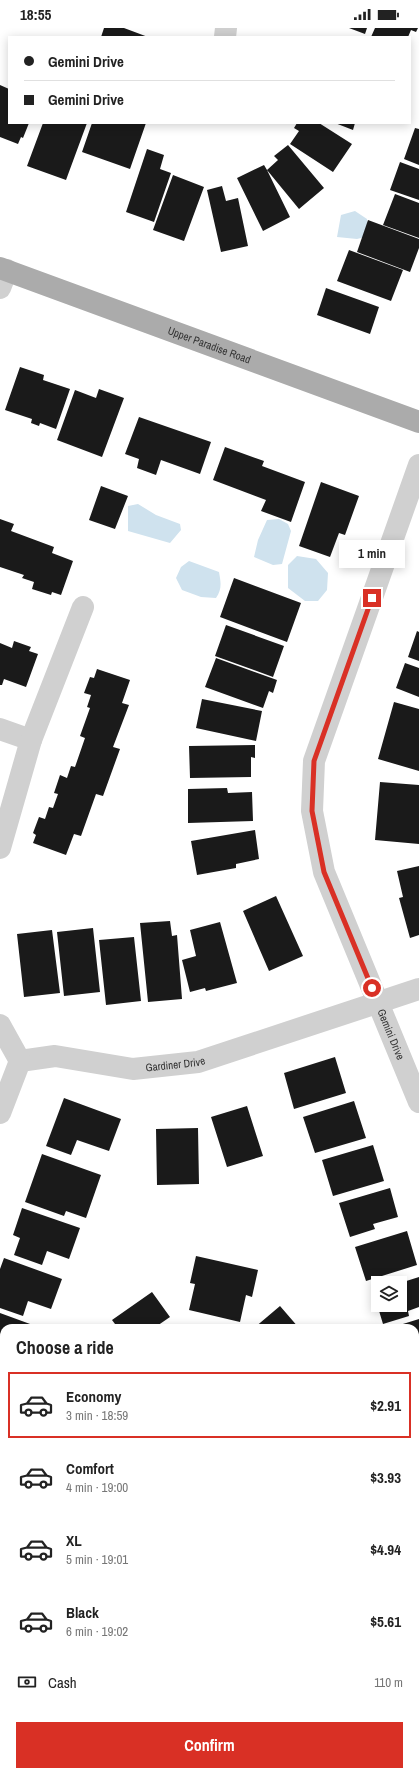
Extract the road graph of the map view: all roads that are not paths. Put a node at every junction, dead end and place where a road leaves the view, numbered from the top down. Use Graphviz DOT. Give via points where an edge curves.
graph roads {
  1 [pos="2,275"];
  2 [pos="419,422"];
  3 [pos="419,465"];
  4 [pos="83,607"];
  5 [pos="0,729"];
  6 [pos="31,740"];
  7 [pos="0,848"];
  8 [pos="419,990"];
  9 [pos="378,1003"];
  10 [pos="0,1025"];
  11 [pos="20,1061"];
  12 [pos="419,1102"];
  13 [pos="0,1113"];
  1 -- 2 [label="main road, Upper Paradise Road"];
  3 -- 9 [label="street, Gemini Drive" via="314,761 312,811 324,872"];
  4 -- 6 [label="street"];
  5 -- 6 [label="street"];
  6 -- 7 [label="street"];
  8 -- 9 [label="street, Gardiner Drive"];
  9 -- 11 [label="street, Gardiner Drive" via="198,1062 133,1069 55,1056"];
  9 -- 12 [label="street, Gemini Drive"];
  10 -- 11 [label="street"];
  11 -- 13 [label="street"];
}
